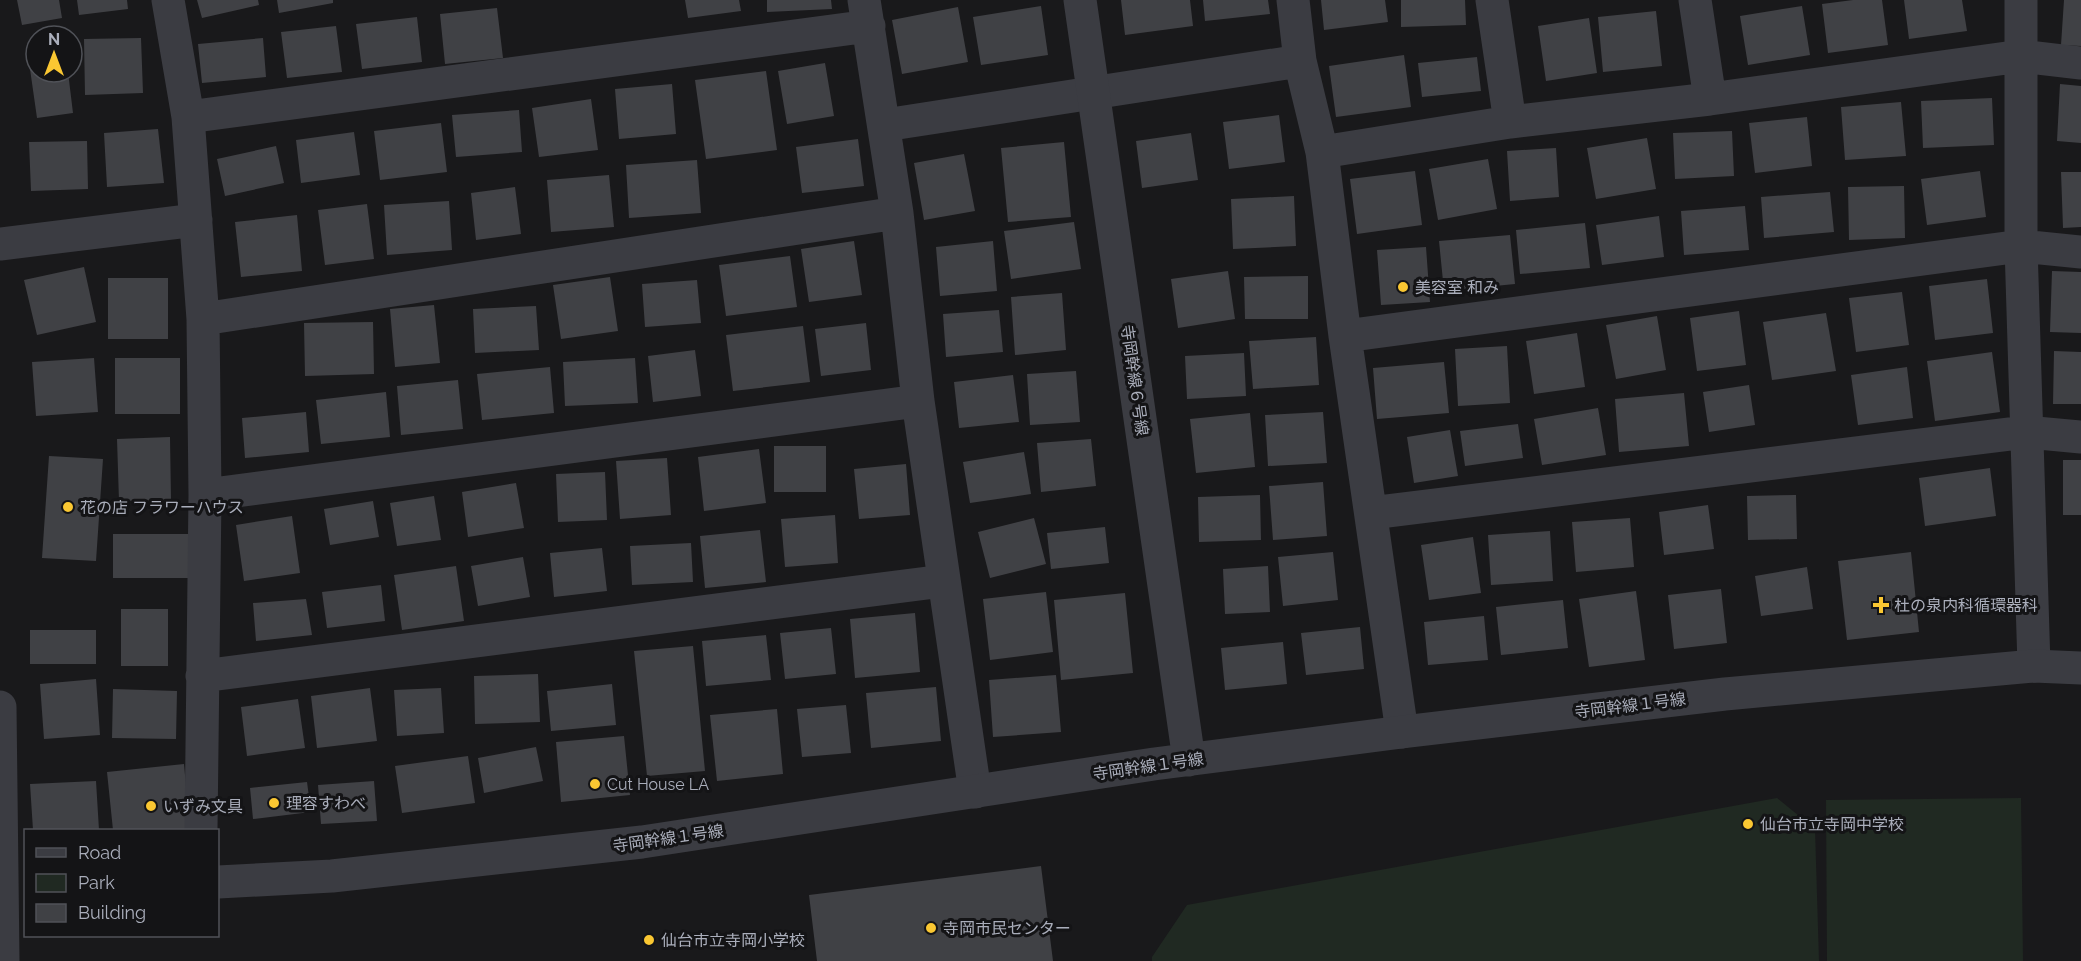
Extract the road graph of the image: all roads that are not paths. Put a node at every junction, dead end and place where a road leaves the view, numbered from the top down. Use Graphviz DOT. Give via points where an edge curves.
graph roads {
  1 [pos="168,0"];
  2 [pos="1080,0"];
  3 [pos="1293,0"];
  4 [pos="1492,0"];
  5 [pos="1695,0"];
  6 [pos="2021,0"];
  7 [pos="866,13"];
  8 [pos="2021,56"];
  9 [pos="1300,61"];
  10 [pos="2081,63"];
  11 [pos="1095,92"];
  12 [pos="1710,99"];
  13 [pos="188,117"];
  14 [pos="1510,122"];
  15 [pos="885,124"];
  16 [pos="1322,152"];
  17 [pos="897,213"];
  18 [pos="196,220"];
  19 [pos="0,244"];
  20 [pos="2021,246"];
  21 [pos="2081,252"];
  22 [pos="203,319"];
  23 [pos="1345,336"];
  24 [pos="918,401"];
  25 [pos="2026,432"];
  26 [pos="2081,437"];
  27 [pos="206,495"];
  28 [pos="1371,513"];
  29 [pos="943,580"];
  30 [pos="2034,666"];
  31 [pos="2081,668"];
  32 [pos="202,676"];
  33 [pos="0,707"];
  34 [pos="1402,732"];
  35 [pos="1188,760"];
  36 [pos="975,792"];
  37 [pos="201,829"];
  38 [pos="219,882"];
  39 [pos="9,889"];
  40 [pos="3,961"];
  1 -- 13 [label="street"];
  2 -- 11 [label="street, 寺岡幹線６号線"];
  3 -- 9 [label="street"];
  4 -- 14 [label="street"];
  5 -- 12 [label="street"];
  6 -- 8 [label="street"];
  7 -- 13 [label="street"];
  7 -- 15 [label="street"];
  8 -- 10 [label="street"];
  8 -- 12 [label="street"];
  8 -- 20 [label="street"];
  9 -- 11 [label="street"];
  9 -- 16 [label="street"];
  11 -- 15 [label="street"];
  11 -- 35 [label="street, 寺岡幹線６号線"];
  12 -- 14 [label="street"];
  13 -- 18 [label="street"];
  14 -- 16 [label="street"];
  15 -- 17 [label="street"];
  16 -- 23 [label="street"];
  17 -- 22 [label="street"];
  17 -- 24 [label="street"];
  18 -- 19 [label="street"];
  18 -- 22 [label="street"];
  20 -- 21 [label="street"];
  20 -- 23 [label="street"];
  20 -- 25 [label="street"];
  22 -- 27 [label="street"];
  23 -- 28 [label="street"];
  24 -- 27 [label="street"];
  24 -- 29 [label="street"];
  25 -- 26 [label="street"];
  25 -- 28 [label="street"];
  25 -- 30 [label="street"];
  27 -- 32 [label="street"];
  28 -- 34 [label="street"];
  29 -- 32 [label="street"];
  29 -- 36 [label="street"];
  30 -- 31 [label="street, 寺岡幹線１号線"];
  30 -- 34 [label="street, 寺岡幹線１号線" via="1725,694"];
  32 -- 37 [label="street"];
  33 -- 39 [label="street"];
  34 -- 35 [label="street, 寺岡幹線１号線"];
  35 -- 36 [label="street, 寺岡幹線１号線"];
  36 -- 38 [label="street, 寺岡幹線１号線" via="642,842 332,876"];
  39 -- 40 [label="street"];
}
